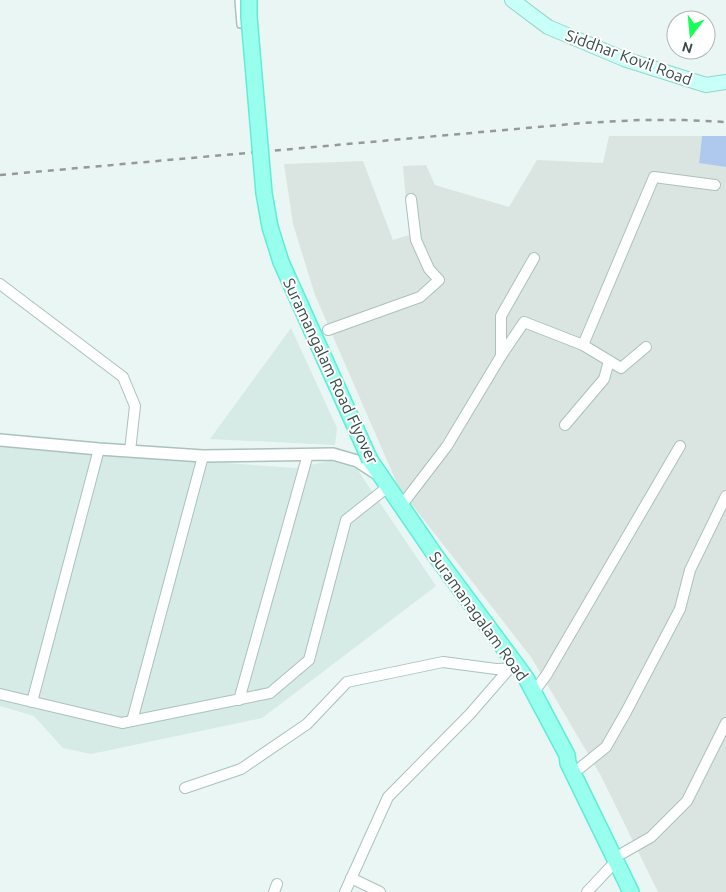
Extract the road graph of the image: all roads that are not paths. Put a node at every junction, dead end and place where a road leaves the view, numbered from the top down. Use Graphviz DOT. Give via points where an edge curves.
graph roads {
  1 [pos="238,0"];
  2 [pos="249,0"];
  3 [pos="256,0"];
  4 [pos="512,0"];
  5 [pos="240,24"];
  6 [pos="726,82"];
  7 [pos="715,185"];
  8 [pos="411,199"];
  9 [pos="534,258"];
  10 [pos="0,284"];
  11 [pos="328,330"];
  12 [pos="583,345"];
  13 [pos="646,347"];
  14 [pos="501,356"];
  15 [pos="609,361"];
  16 [pos="565,425"];
  17 [pos="0,440"];
  18 [pos="680,446"];
  19 [pos="99,449"];
  20 [pos="130,451"];
  21 [pos="308,454"];
  22 [pos="203,456"];
  23 [pos="374,459"];
  24 [pos="386,483"];
  25 [pos="726,496"];
  26 [pos="402,506"];
  27 [pos="514,668"];
  28 [pos="534,692"];
  29 [pos="0,694"];
  30 [pos="239,700"];
  31 [pos="32,702"];
  32 [pos="132,721"];
  33 [pos="726,723"];
  34 [pos="567,755"];
  35 [pos="580,768"];
  36 [pos="185,788"];
  37 [pos="619,857"];
  38 [pos="351,878"];
  39 [pos="345,892"];
  40 [pos="380,892"];
  41 [pos="588,892"];
  42 [pos="632,892"];
  43 [pos="643,892"];
  1 -- 5 [label="lane"];
  2 -- 23 [label="main road, Suramangalam Road Flyover, bridge" via="264,193 270,227 281,262"];
  3 -- 23 [label="main road, Suramangalam Road Flyover" via="277,226 288,259"];
  4 -- 6 [label="main road, Siddhar Kovil Road" via="548,27 624,59 706,85"];
  7 -- 12 [label="street" via="654,178"];
  8 -- 11 [label="street" via="416,240 429,269 439,280 420,297"];
  9 -- 14 [label="street" via="501,316"];
  10 -- 20 [label="street" via="123,377 135,406"];
  12 -- 14 [label="street" via="524,322"];
  12 -- 15 [label="street"];
  13 -- 15 [label="street" via="621,368"];
  14 -- 26 [label="street" via="447,446"];
  15 -- 16 [label="street" via="604,379"];
  17 -- 19 [label="street"];
  18 -- 28 [label="street"];
  19 -- 20 [label="street"];
  19 -- 31 [label="street"];
  20 -- 22 [label="street"];
  21 -- 22 [label="street"];
  21 -- 24 [label="street" via="333,454 357,461"];
  21 -- 30 [label="street"];
  22 -- 32 [label="street"];
  23 -- 24 [label="main road, Suramangalam Road Flyover"];
  24 -- 26 [label="main road, Suramanagalam Road"];
  24 -- 30 [label="street" via="346,520 309,660 270,694"];
  25 -- 35 [label="street" via="690,570 680,609 626,712 606,747"];
  26 -- 27 [label="main road, Suramanagalam Road"];
  27 -- 28 [label="main road, Suramanagalam Road"];
  27 -- 36 [label="street" via="496,669 443,662 347,682 307,724 242,769"];
  27 -- 38 [label="street" via="388,797"];
  28 -- 34 [label="main road, Suramanagalam Road"];
  29 -- 31 [label="street"];
  30 -- 32 [label="street"];
  31 -- 32 [label="street" via="122,722"];
  33 -- 37 [label="street" via="687,801 651,837"];
  34 -- 35 [label="main road, Suramanagalam Road" via="575,758"];
  34 -- 37 [label="main road, Suramanagalam Road" via="568,763"];
  35 -- 37 [label="main road, Suramanagalam Road"];
  37 -- 41 [label="street"];
  37 -- 42 [label="main road, Suramanagalam Road"];
  37 -- 43 [label="main road, Suramanagalam Road"];
  38 -- 39 [label="street"];
  38 -- 40 [label="street"];
}
